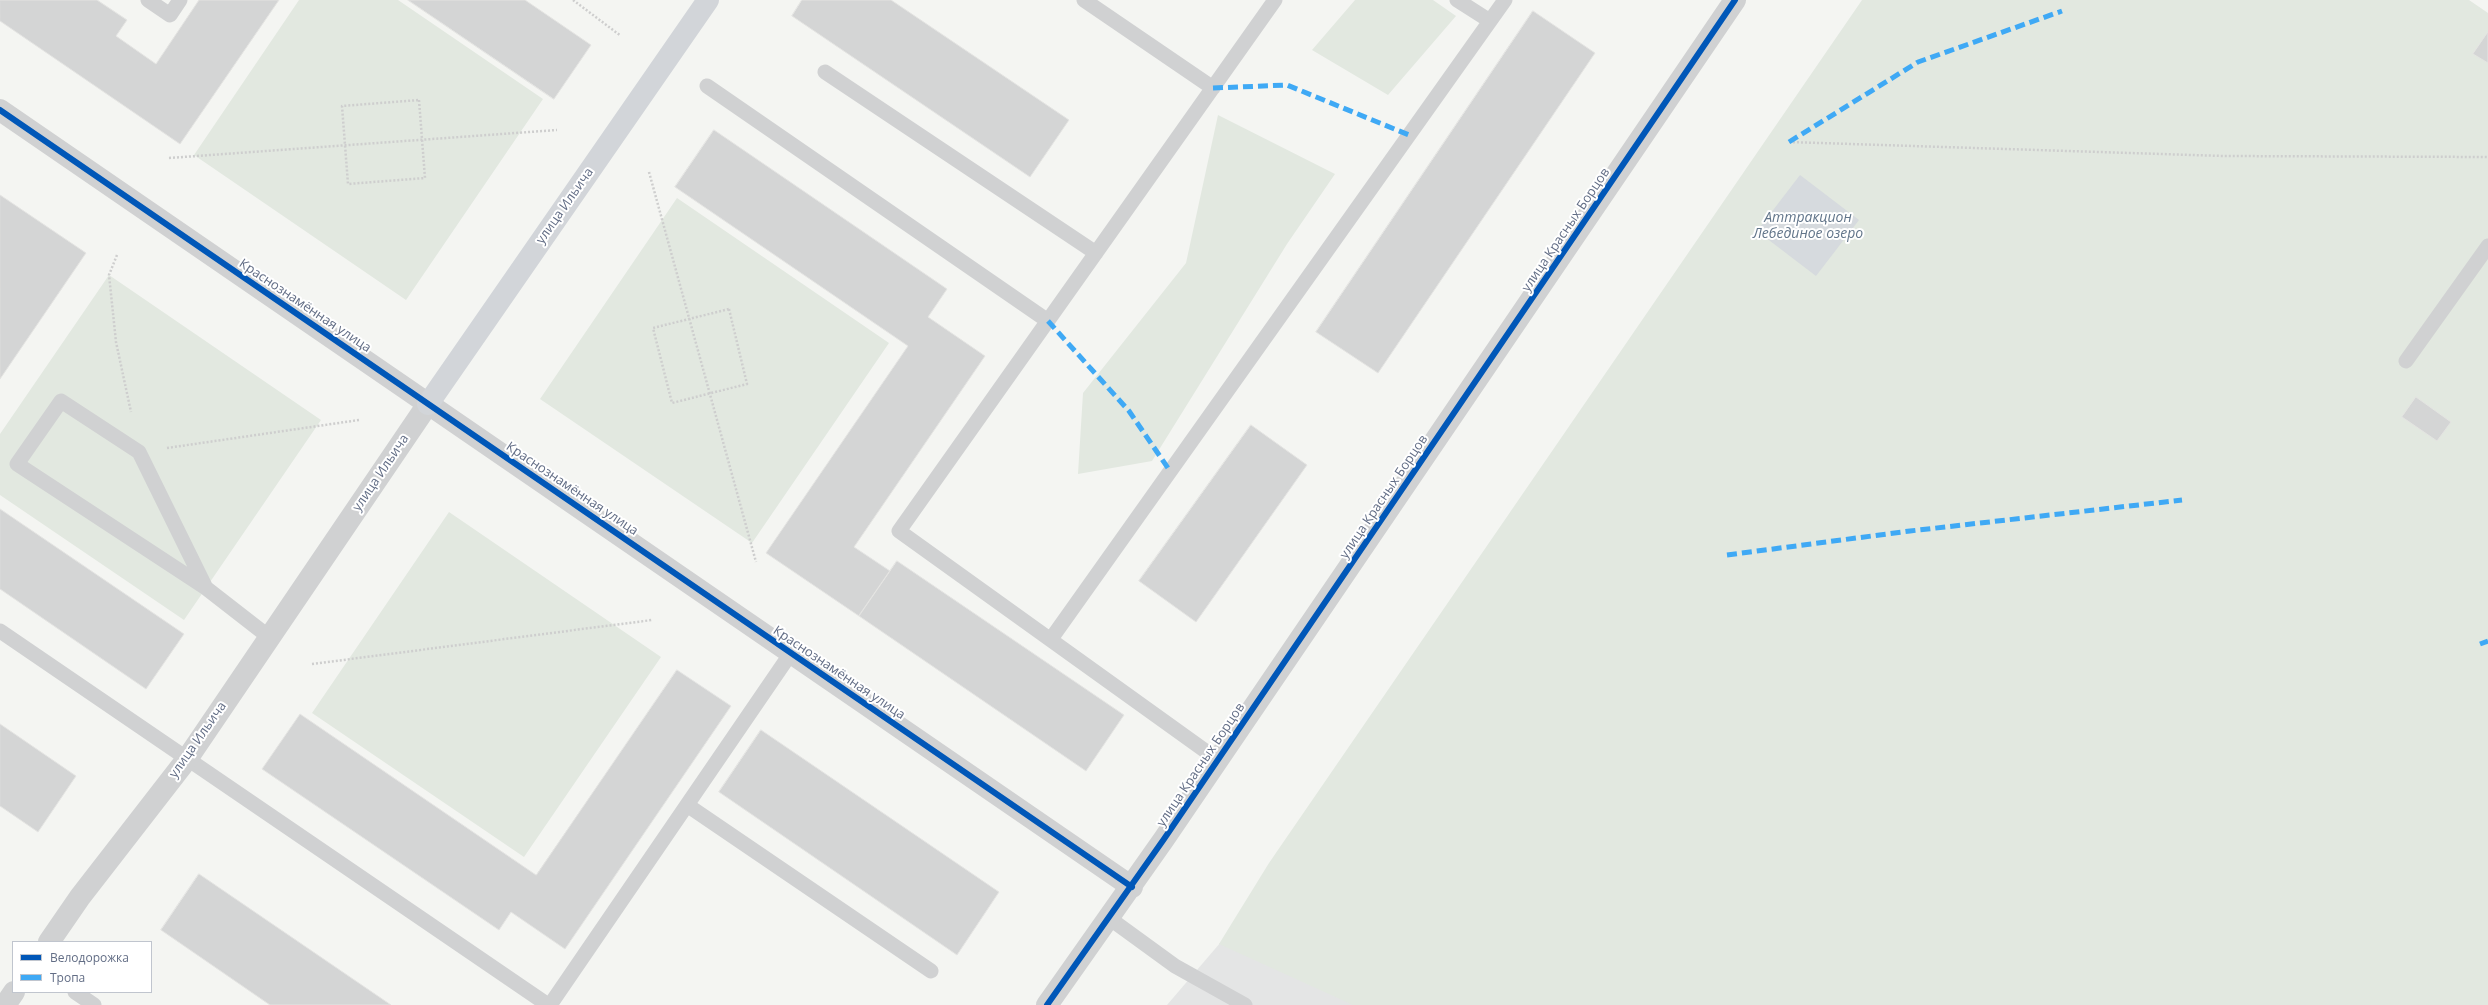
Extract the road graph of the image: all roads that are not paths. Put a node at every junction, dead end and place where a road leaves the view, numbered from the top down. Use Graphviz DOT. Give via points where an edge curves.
graph roads {
  1 [pos="148,0"];
  2 [pos="180,0"];
  3 [pos="708,0"];
  4 [pos="1084,0"];
  5 [pos="1275,0"];
  6 [pos="1457,0"];
  7 [pos="1505,0"];
  8 [pos="1735,0"];
  9 [pos="1490,21"];
  10 [pos="825,72"];
  11 [pos="707,86"];
  12 [pos="1213,88"];
  13 [pos="0,110"];
  14 [pos="2488,246"];
  15 [pos="1096,254"];
  16 [pos="1048,321"];
  17 [pos="2406,361"];
  18 [pos="428,404"];
  19 [pos="206,588"];
  20 [pos="0,631"];
  21 [pos="269,637"];
  22 [pos="1052,639"];
  23 [pos="791,653"];
  24 [pos="187,758"];
  25 [pos="1218,760"];
  26 [pos="687,805"];
  27 [pos="1132,887"];
  28 [pos="1109,918"];
  29 [pos="50,941"];
  30 [pos="931,971"];
  31 [pos="13,993"];
  32 [pos="76,993"];
  33 [pos="6,1005"];
  34 [pos="94,1005"];
  35 [pos="549,1005"];
  36 [pos="1046,1005"];
  37 [pos="1245,1005"];
  1 -- 2 [label="lane" via="170,15"];
  3 -- 18 [label="street, улица Ильича"];
  4 -- 12 [label="lane"];
  5 -- 12 [label="lane"];
  6 -- 9 [label="lane"];
  7 -- 9 [label="lane"];
  8 -- 25 [label="street, улица Красных Борцов"];
  9 -- 22 [label="lane"];
  10 -- 15 [label="lane"];
  11 -- 16 [label="lane"];
  12 -- 15 [label="lane"];
  13 -- 18 [label="street, Краснознамённая улица"];
  14 -- 17 [label="lane"];
  15 -- 16 [label="lane"];
  16 -- 22 [label="lane" via="899,531"];
  18 -- 21 [label="street, улица Ильича"];
  18 -- 23 [label="street, Краснознамённая улица"];
  19 -- 19 [label="lane" via="139,452 61,401 16,464"];
  19 -- 21 [label="lane"];
  20 -- 24 [label="lane"];
  21 -- 24 [label="street, улица Ильича"];
  22 -- 25 [label="lane"];
  23 -- 26 [label="lane"];
  23 -- 27 [label="street, Краснознамённая улица"];
  24 -- 29 [label="street, улица Ильича" via="80,897"];
  24 -- 35 [label="lane"];
  25 -- 27 [label="street, улица Красных Борцов"];
  26 -- 30 [label="lane"];
  26 -- 35 [label="lane"];
  27 -- 28 [label="street, улица Красных Борцов"];
  28 -- 36 [label="street, улица Красных Борцов"];
  28 -- 37 [label="lane" via="1175,966"];
  31 -- 33 [label="street"];
  32 -- 34 [label="lane"];
}
